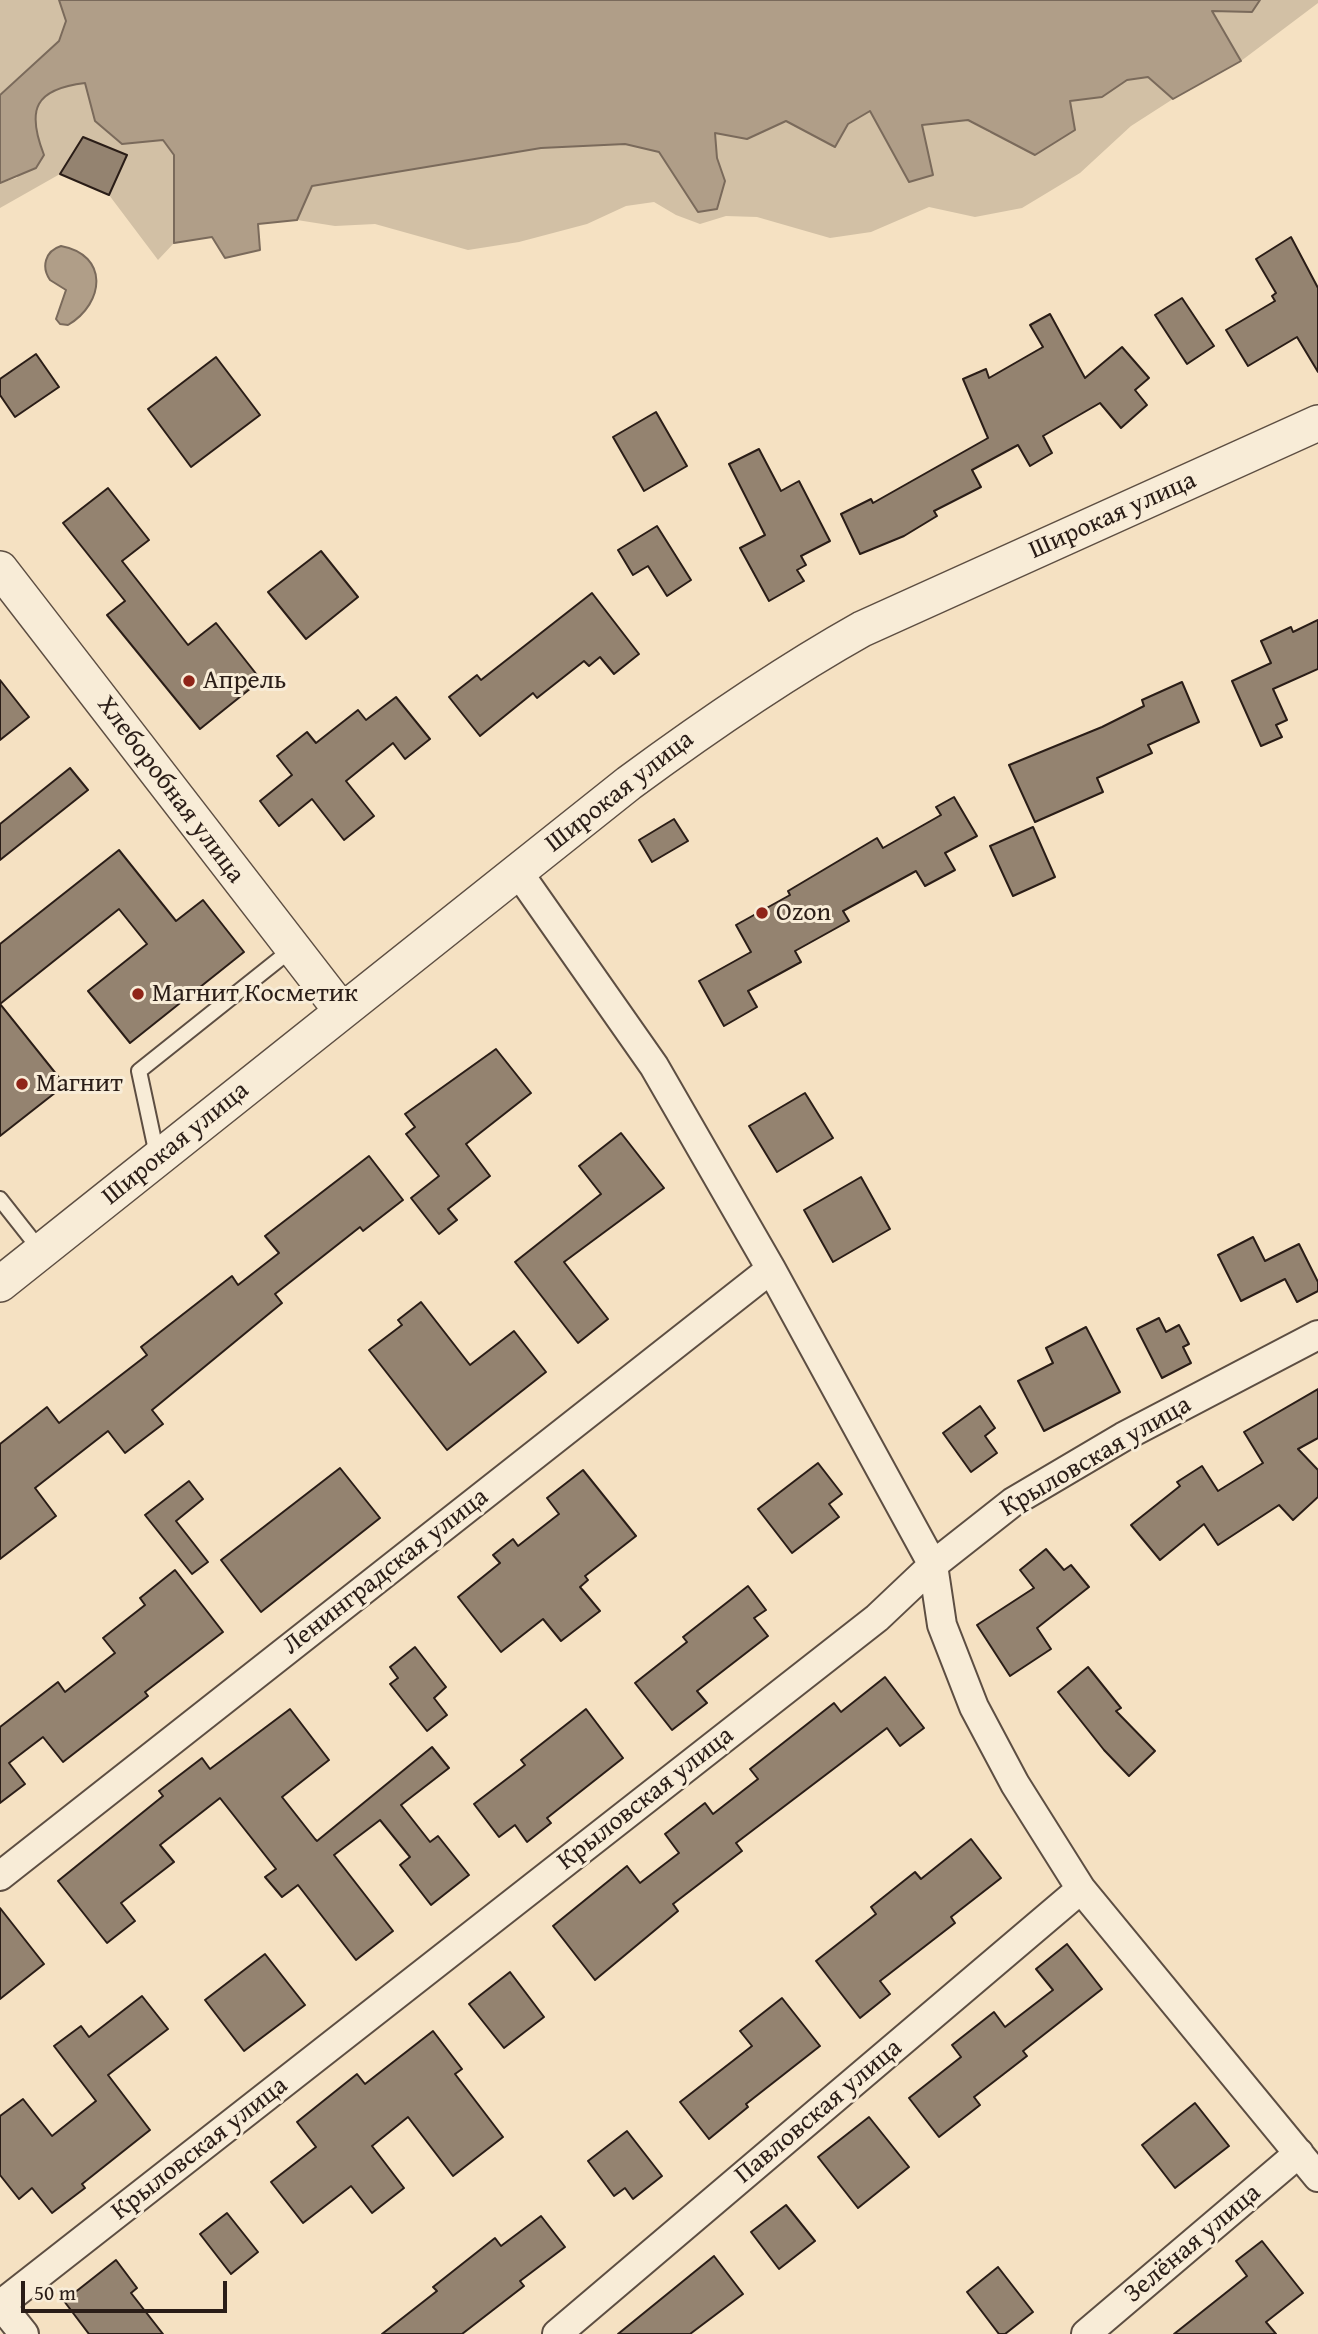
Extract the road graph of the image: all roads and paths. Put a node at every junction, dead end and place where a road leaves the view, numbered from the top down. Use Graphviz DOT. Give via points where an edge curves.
graph roads {
  1 [pos="1318,424"];
  2 [pos="0,569"];
  3 [pos="517,872"];
  4 [pos="292,949"];
  5 [pos="341,1010"];
  6 [pos="158,1158"];
  7 [pos="0,1199"];
  8 [pos="41,1251"];
  9 [pos="771,1269"];
  10 [pos="0,1284"];
  11 [pos="1318,1335"];
  12 [pos="933,1565"];
  13 [pos="0,1876"];
  14 [pos="1081,1889"];
  15 [pos="1299,2153"];
  16 [pos="1318,2177"];
  17 [pos="0,2305"];
  18 [pos="24,2334"];
  19 [pos="557,2334"];
  20 [pos="1086,2334"];
  1 -- 3 [label="street, Широкая улица" via="862,629 797,665 727,710"];
  2 -- 4 [label="street, Хлеборобная улица"];
  3 -- 5 [label="street, Широкая улица"];
  3 -- 9 [label="street" via="654,1066"];
  4 -- 5 [label="street, Хлеборобная улица"];
  4 -- 6 [label="lane" via="139,1071"];
  5 -- 6 [label="street, Широкая улица"];
  6 -- 8 [label="street, Широкая улица"];
  7 -- 8 [label="lane"];
  8 -- 10 [label="street, Широкая улица"];
  9 -- 12 [label="street"];
  9 -- 13 [label="street, Ленинградская улица"];
  11 -- 12 [label="street, Крыловская улица" via="1123,1437 1013,1502"];
  12 -- 14 [label="street" via="942,1625 974,1707 1015,1784"];
  12 -- 17 [label="street, Крыловская улица" via="877,1618"];
  14 -- 15 [label="street"];
  14 -- 19 [label="street, Павловская улица"];
  15 -- 16 [label="street"];
  15 -- 20 [label="street, Зелёная улица"];
  17 -- 18 [label="street"];
}
